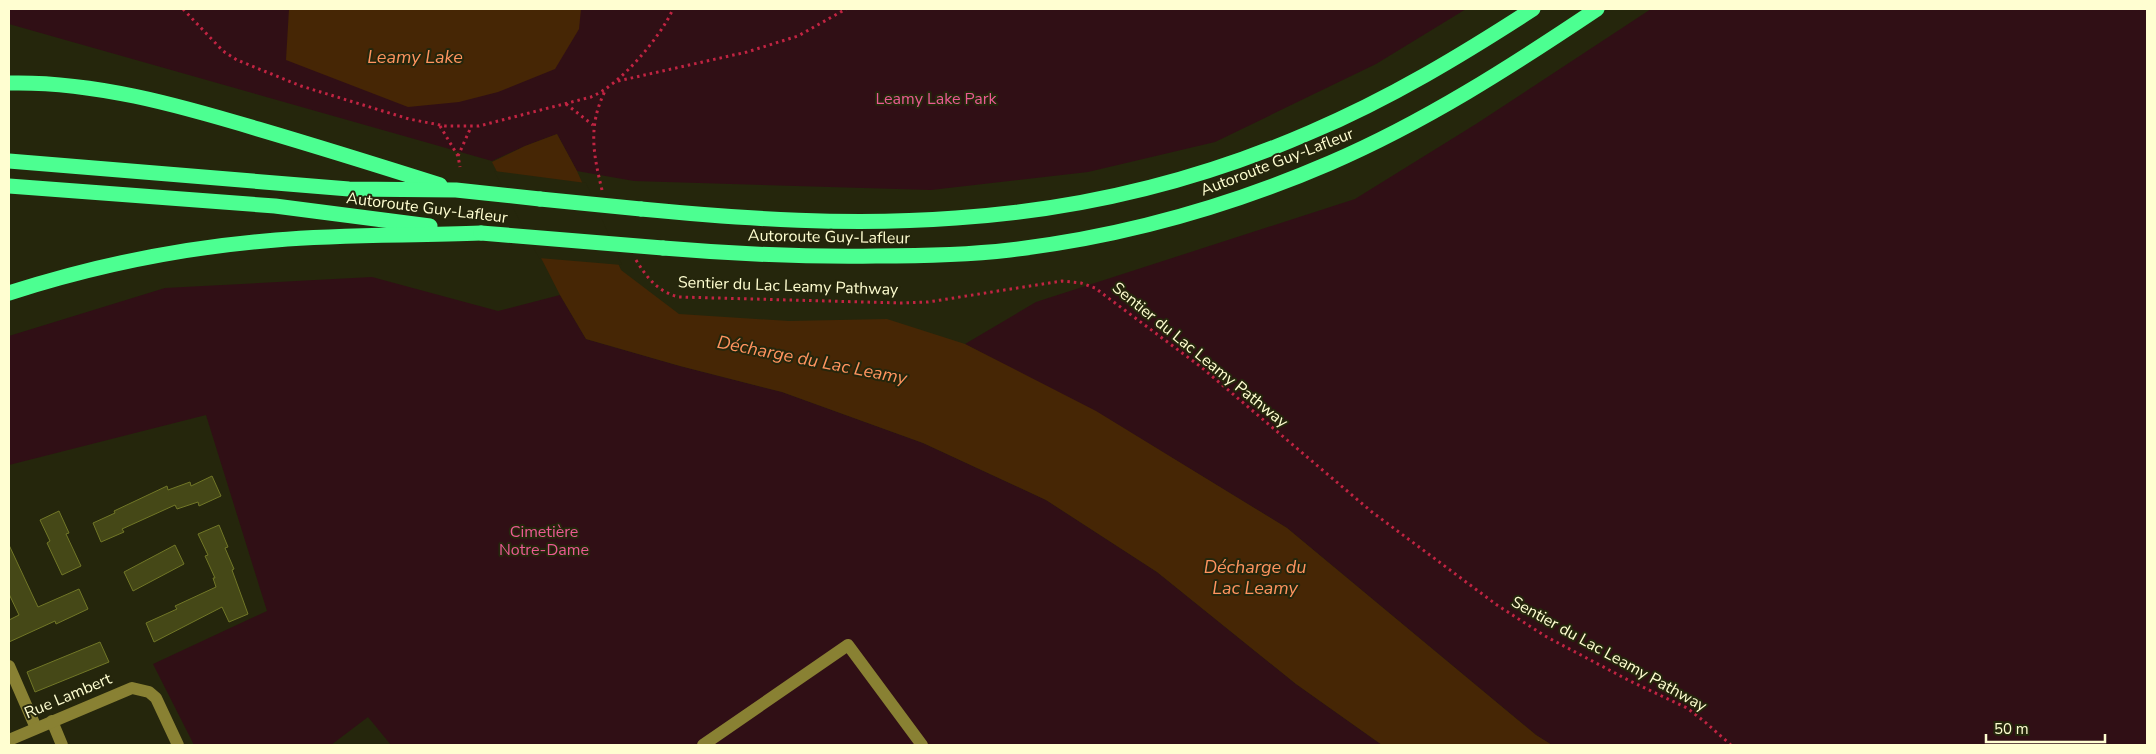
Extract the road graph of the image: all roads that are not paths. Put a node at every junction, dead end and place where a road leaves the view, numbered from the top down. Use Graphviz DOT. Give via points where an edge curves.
graph roads {
  1 [pos="1533,9"];
  2 [pos="1597,9"];
  3 [pos="9,82"];
  4 [pos="9,161"];
  5 [pos="9,186"];
  6 [pos="456,190"];
  7 [pos="482,233"];
  8 [pos="9,293"];
  9 [pos="9,666"];
  10 [pos="52,721"];
  11 [pos="36,728"];
  12 [pos="9,740"];
  13 [pos="62,745"];
  14 [pos="178,745"];
  15 [pos="704,745"];
  16 [pos="922,745"];
  1 -- 6 [label="highway, Autoroute Guy-Lafleur, bridge" via="1436,69 1326,126 1243,159 1122,194 998,214 900,221 796,220 641,209"];
  2 -- 7 [label="highway, Autoroute Guy-Lafleur, bridge" via="1476,86 1365,147 1247,196 1136,228 1028,248 955,255 801,256"];
  3 -- 6 [label="highway" via="88,88 190,109"];
  4 -- 6 [label="highway, Autoroute Guy-Lafleur" via="349,189"];
  5 -- 7 [label="highway, Autoroute Guy-Lafleur" via="275,206"];
  7 -- 8 [label="highway" via="343,236 244,243 114,263"];
  9 -- 11 [label="street"];
  10 -- 11 [label="street, Rue Lambert"];
  10 -- 13 [label="street"];
  10 -- 14 [label="street, Rue Lambert" via="132,688 149,692 156,698"];
  11 -- 12 [label="street, Rue Lambert"];
  15 -- 16 [label="street" via="848,645"];
}
